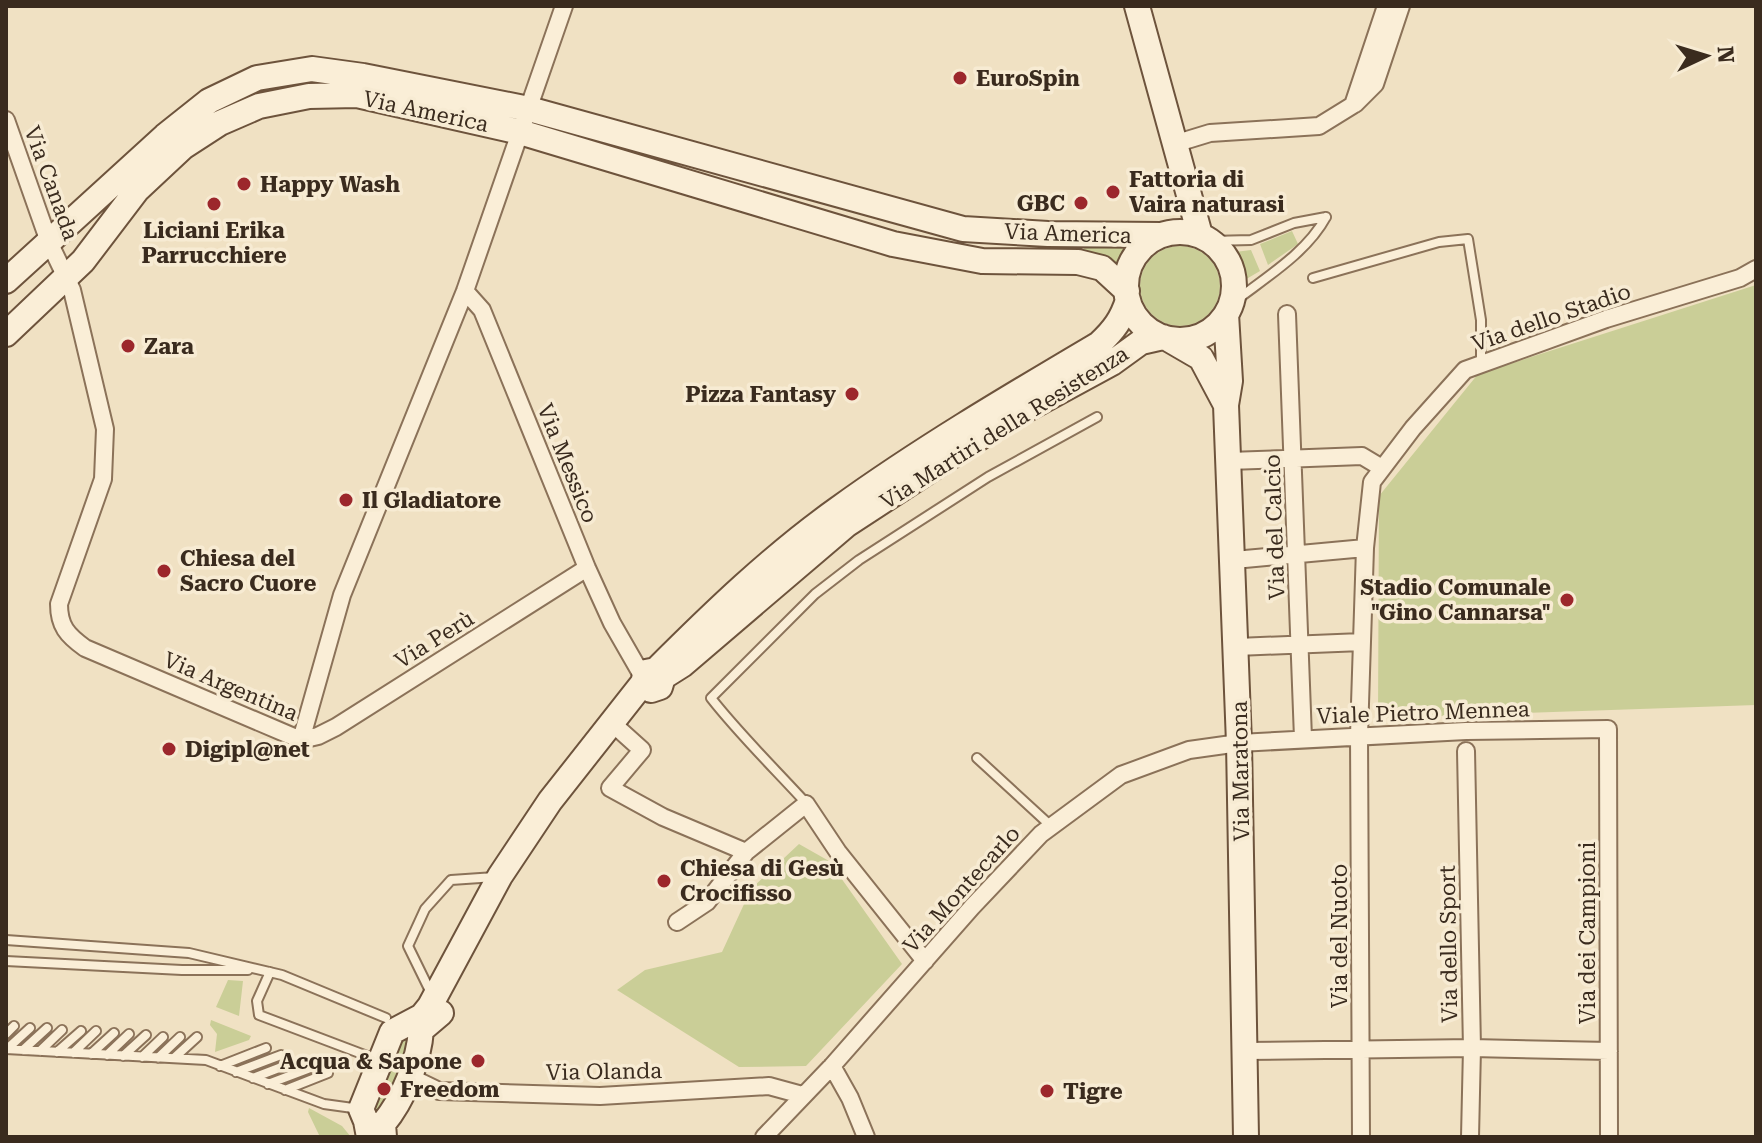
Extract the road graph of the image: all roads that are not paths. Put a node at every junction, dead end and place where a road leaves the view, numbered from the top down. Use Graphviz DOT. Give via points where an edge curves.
graph roads {
  1 [pos="564,6"];
  2 [pos="1137,6"];
  3 [pos="1386,6"];
  4 [pos="1401,6"];
  5 [pos="1353,105"];
  6 [pos="6,120"];
  7 [pos="524,120"];
  8 [pos="1174,144"];
  9 [pos="1181,173"];
  10 [pos="928,219"];
  11 [pos="1164,234"];
  12 [pos="1205,238"];
  13 [pos="921,249"];
  14 [pos="58,260"];
  15 [pos="1756,269"];
  16 [pos="1313,278"];
  17 [pos="6,281"];
  18 [pos="465,291"];
  19 [pos="1128,295"];
  20 [pos="1228,309"];
  21 [pos="1287,314"];
  22 [pos="6,334"];
  23 [pos="1163,337"];
  24 [pos="1481,364"];
  25 [pos="1226,405"];
  26 [pos="1097,417"];
  27 [pos="1293,457"];
  28 [pos="1229,461"];
  29 [pos="1382,468"];
  30 [pos="1365,548"];
  31 [pos="1297,553"];
  32 [pos="1234,560"];
  33 [pos="587,568"];
  34 [pos="1362,642"];
  35 [pos="1300,645"];
  36 [pos="1237,647"];
  37 [pos="651,679"];
  38 [pos="615,727"];
  39 [pos="1608,729"];
  40 [pos="1359,735"];
  41 [pos="1303,738"];
  42 [pos="301,740"];
  43 [pos="1239,743"];
  44 [pos="1466,751"];
  45 [pos="977,758"];
  46 [pos="806,804"];
  47 [pos="1051,826"];
  48 [pos="746,852"];
  49 [pos="500,876"];
  50 [pos="677,922"];
  51 [pos="6,940"];
  52 [pos="6,961"];
  53 [pos="925,961"];
  54 [pos="268,971"];
  55 [pos="434,999"];
  56 [pos="405,1023"];
  57 [pos="14,1026"];
  58 [pos="30,1028"];
  59 [pos="47,1028"];
  60 [pos="62,1030"];
  61 [pos="81,1031"];
  62 [pos="96,1031"];
  63 [pos="114,1033"];
  64 [pos="6,1034"];
  65 [pos="129,1034"];
  66 [pos="146,1035"];
  67 [pos="163,1037"];
  68 [pos="180,1037"];
  69 [pos="197,1037"];
  70 [pos="266,1048"];
  71 [pos="1472,1048"];
  72 [pos="6,1049"];
  73 [pos="1362,1049"];
  74 [pos="23,1050"];
  75 [pos="40,1051"];
  76 [pos="1244,1051"];
  77 [pos="1609,1051"];
  78 [pos="57,1052"];
  79 [pos="73,1053"];
  80 [pos="91,1054"];
  81 [pos="107,1055"];
  82 [pos="281,1055"];
  83 [pos="123,1056"];
  84 [pos="142,1057"];
  85 [pos="370,1057"];
  86 [pos="158,1058"];
  87 [pos="174,1058"];
  88 [pos="292,1063"];
  89 [pos="220,1066"];
  90 [pos="832,1066"];
  91 [pos="313,1067"];
  92 [pos="235,1073"];
  93 [pos="328,1073"];
  94 [pos="408,1076"];
  95 [pos="252,1078"];
  96 [pos="268,1084"];
  97 [pos="284,1090"];
  98 [pos="802,1095"];
  99 [pos="373,1126"];
  100 [pos="770,1135"];
  101 [pos="866,1137"];
  102 [pos="1246,1137"];
  103 [pos="1361,1137"];
  104 [pos="1470,1137"];
  105 [pos="1609,1137"];
  1 -- 7 [label="street"];
  2 -- 8 [label="street"];
  3 -- 5 [label="street"];
  4 -- 5 [label="street" via="1375,84"];
  5 -- 8 [label="street" via="1319,126 1210,133"];
  6 -- 14 [label="street, Via Canada"];
  7 -- 10 [label="street, Via America"];
  7 -- 13 [label="street, Via America"];
  7 -- 14 [label="street, Via America" via="357,95 309,96 259,106 183,147 137,190 83,261"];
  7 -- 14 [label="street, Via America" via="363,76 312,69 257,78 209,101 165,136"];
  7 -- 18 [label="street, Via Argentina"];
  8 -- 9 [label="street"];
  9 -- 11 [label="street" via="1179,205"];
  9 -- 12 [label="street"];
  10 -- 11 [label="street, Via America" via="977,230"];
  10 -- 13 [label="street"];
  11 -- 12 [label="street"];
  11 -- 19 [label="street, Via Martiri della Resistenza" via="1135,256"];
  12 -- 20 [label="street" via="1224,255 1231,270"];
  12 -- 20 [label="lane" via="1251,240 1326,217 1293,255"];
  13 -- 19 [label="street, Via America" via="982,261 1078,262 1102,268"];
  14 -- 17 [label="street, Via America"];
  14 -- 22 [label="street, Via America"];
  14 -- 42 [label="street, Via Argentina" via="102,411 105,453 103,479 59,604 59,622 85,648"];
  15 -- 24 [label="street, Via dello Stadio"];
  16 -- 24 [label="lane" via="1439,242 1468,239 1481,320"];
  18 -- 33 [label="street, Via Messico" via="482,310"];
  18 -- 42 [label="street, Via Argentina" via="342,595"];
  19 -- 23 [label="street, Via Martiri della Resistenza" via="1136,317"];
  19 -- 37 [label="street, Via Martiri della Resistenza" via="1122,318 1099,344 837,509 762,569"];
  20 -- 23 [label="street, Via Martiri della Resistenza" via="1211,330 1194,338"];
  20 -- 25 [label="street, Via Maratona"];
  21 -- 27 [label="street, Via del Calcio"];
  23 -- 25 [label="street, Via Maratona" via="1201,358"];
  23 -- 37 [label="street, Via Martiri della Resistenza" via="1141,342 1005,421 846,525 682,665"];
  24 -- 29 [label="street, Via dello Stadio" via="1465,370"];
  25 -- 28 [label="street, Via Maratona"];
  26 -- 46 [label="lane" via="988,477 859,560 815,594 711,698"];
  27 -- 28 [label="street"];
  27 -- 29 [label="street" via="1362,456"];
  27 -- 31 [label="street, Via del Calcio"];
  28 -- 32 [label="street, Via Maratona"];
  29 -- 30 [label="street, Via dello Stadio" via="1372,482"];
  30 -- 31 [label="street"];
  30 -- 34 [label="street, Via dello Stadio"];
  31 -- 32 [label="street"];
  31 -- 35 [label="street, Via del Calcio"];
  32 -- 36 [label="street, Via Maratona"];
  33 -- 37 [label="street, Via Messico" via="612,623"];
  33 -- 42 [label="street, Via Perù" via="336,727"];
  34 -- 35 [label="street"];
  34 -- 40 [label="street, Via dello Stadio"];
  35 -- 36 [label="street"];
  35 -- 41 [label="street, Via del Calcio"];
  36 -- 43 [label="street, Via Maratona"];
  37 -- 38 [label="street, Via Martiri della Resistenza"];
  38 -- 48 [label="street" via="642,750 610,788"];
  38 -- 49 [label="street, Via Martiri della Resistenza" via="550,801"];
  38 -- 56 [label="street, Via Martiri della Resistenza" via="556,804 490,911 441,1013"];
  39 -- 40 [label="street, Viale Pietro Mennea"];
  39 -- 77 [label="street, Via dei Campioni"];
  40 -- 41 [label="street, Viale Pietro Mennea"];
  40 -- 73 [label="street, Via del Nuoto"];
  41 -- 43 [label="street, Viale Pietro Mennea"];
  43 -- 47 [label="street, Via Montecarlo" via="1189,750 1121,775"];
  43 -- 76 [label="street, Via Maratona"];
  44 -- 71 [label="street, Via dello Sport"];
  45 -- 47 [label="lane"];
  46 -- 48 [label="street"];
  46 -- 53 [label="street"];
  47 -- 53 [label="street, Via Montecarlo"];
  48 -- 50 [label="street" via="707,902"];
  49 -- 55 [label="street, Via Martiri della Resistenza"];
  49 -- 55 [label="lane" via="451,880 425,909 408,946"];
  51 -- 54 [label="lane" via="189,953"];
  52 -- 54 [label="lane"];
  53 -- 90 [label="street, Via Montecarlo"];
  54 -- 56 [label="lane"];
  54 -- 85 [label="lane" via="257,1001 259,1015"];
  55 -- 56 [label="street, Via Martiri della Resistenza" via="422,1016"];
  56 -- 94 [label="street, Via Martiri della Resistenza" via="420,1045"];
  56 -- 99 [label="street, Via Martiri della Resistenza" via="392,1032"];
  57 -- 64 [label="lane"];
  58 -- 72 [label="lane"];
  59 -- 74 [label="lane"];
  60 -- 75 [label="lane"];
  61 -- 78 [label="lane"];
  62 -- 79 [label="lane"];
  63 -- 80 [label="lane"];
  65 -- 81 [label="lane"];
  66 -- 83 [label="lane"];
  67 -- 84 [label="lane"];
  68 -- 86 [label="lane"];
  69 -- 87 [label="lane"];
  70 -- 89 [label="lane"];
  71 -- 73 [label="street"];
  71 -- 77 [label="street"];
  71 -- 104 [label="street, Via dello Sport"];
  72 -- 74 [label="lane"];
  73 -- 76 [label="street"];
  73 -- 103 [label="street, Via del Nuoto"];
  74 -- 75 [label="lane"];
  75 -- 78 [label="lane"];
  76 -- 102 [label="street, Via Maratona"];
  77 -- 105 [label="street, Via dei Campioni"];
  78 -- 79 [label="lane"];
  79 -- 80 [label="lane"];
  80 -- 81 [label="lane"];
  81 -- 83 [label="lane"];
  82 -- 92 [label="lane"];
  83 -- 84 [label="lane"];
  84 -- 86 [label="lane"];
  86 -- 87 [label="lane"];
  87 -- 89 [label="lane"];
  88 -- 95 [label="lane"];
  89 -- 92 [label="lane"];
  90 -- 98 [label="street, Via Montecarlo"];
  90 -- 101 [label="street"];
  91 -- 96 [label="lane"];
  92 -- 95 [label="lane"];
  93 -- 97 [label="lane"];
  94 -- 98 [label="street, Via Olanda" via="439,1091 600,1096 769,1086"];
  94 -- 99 [label="street, Via Martiri della Resistenza" via="393,1112"];
  95 -- 96 [label="lane"];
  96 -- 97 [label="lane"];
  97 -- 99 [label="lane"];
  98 -- 100 [label="street, Via Montecarlo"];
}
